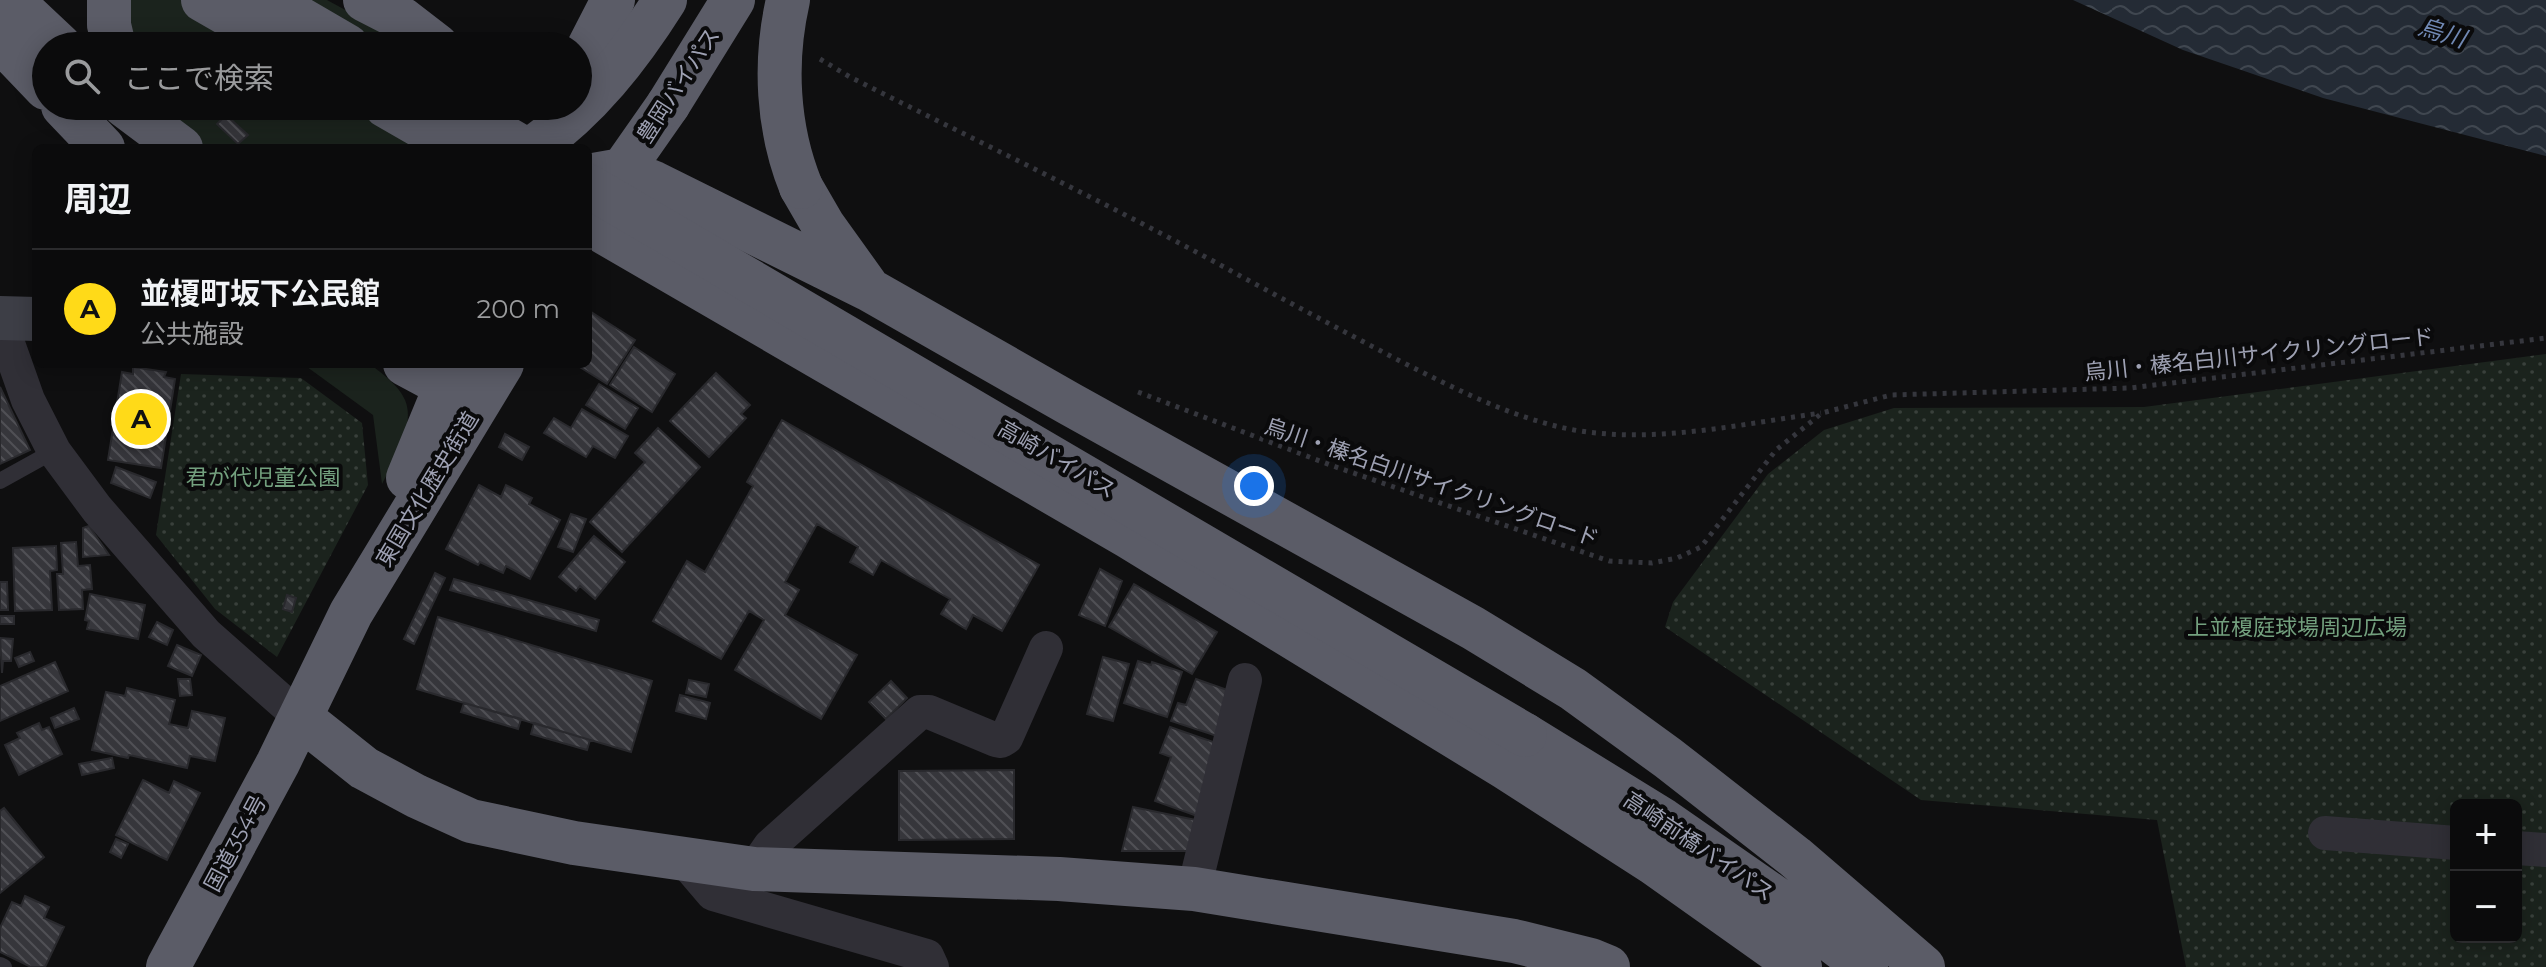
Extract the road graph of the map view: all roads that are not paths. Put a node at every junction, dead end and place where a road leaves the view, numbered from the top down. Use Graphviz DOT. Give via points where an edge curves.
graph roads {
  1 [pos="11,0"];
  2 [pos="109,0"];
  3 [pos="203,0"];
  4 [pos="268,0"];
  5 [pos="365,0"];
  6 [pos="613,0"];
  7 [pos="665,0"];
  8 [pos="733,0"];
  9 [pos="788,0"];
  10 [pos="45,32"];
  11 [pos="111,32"];
  12 [pos="259,32"];
  13 [pos="323,32"];
  14 [pos="419,32"];
  15 [pos="0,40"];
  16 [pos="592,41"];
  17 [pos="32,73"];
  18 [pos="592,98"];
  19 [pos="76,120"];
  20 [pos="139,120"];
  21 [pos="144,120"];
  22 [pos="410,120"];
  23 [pos="447,120"];
  24 [pos="475,120"];
  25 [pos="556,120"];
  26 [pos="568,120"];
  27 [pos="99,144"];
  28 [pos="150,144"];
  29 [pos="176,144"];
  30 [pos="439,144"];
  31 [pos="452,144"];
  32 [pos="516,144"];
  33 [pos="538,144"];
  34 [pos="546,144"];
  35 [pos="594,201"];
  36 [pos="868,289"];
  37 [pos="0,319"];
  38 [pos="32,319"];
  39 [pos="436,368"];
  40 [pos="500,368"];
  41 [pos="459,371"];
  42 [pos="54,451"];
  43 [pos="0,481"];
  44 [pos="351,613"];
  45 [pos="1046,648"];
  46 [pos="1245,680"];
  47 [pos="301,718"];
  48 [pos="1515,751"];
  49 [pos="2325,833"];
  50 [pos="2450,843"];
  51 [pos="2522,848"];
  52 [pos="2546,850"];
  53 [pos="684,860"];
  54 [pos="754,869"];
  55 [pos="1194,889"];
  56 [pos="168,967"];
  57 [pos="932,967"];
  58 [pos="1608,967"];
  59 [pos="1800,967"];
  60 [pos="1866,967"];
  61 [pos="1923,967"];
  1 -- 10 [label="highway"];
  2 -- 11 [label="highway"];
  3 -- 12 [label="highway"];
  4 -- 13 [label="highway"];
  5 -- 14 [label="highway"];
  6 -- 16 [label="highway"];
  7 -- 18 [label="highway, bridge"];
  8 -- 35 [label="highway, 豊岡バイパス, bridge" via="668,105"];
  9 -- 36 [label="highway, bridge" via="780,84 785,135 801,187"];
  15 -- 17 [label="highway"];
  19 -- 27 [label="highway"];
  20 -- 28 [label="highway"];
  21 -- 29 [label="highway, bridge"];
  22 -- 31 [label="highway, bridge"];
  23 -- 30 [label="highway"];
  24 -- 32 [label="highway, bridge"];
  25 -- 34 [label="highway"];
  26 -- 33 [label="highway, bridge"];
  35 -- 36 [label="highway" via="654,183"];
  35 -- 48 [label="highway, 高崎バイパス, bridge"];
  36 -- 61 [label="highway" via="1573,689 1795,857"];
  37 -- 38 [label="street"];
  37 -- 42 [label="street" via="28,400"];
  39 -- 41 [label="highway"];
  40 -- 44 [label="highway, 東国文化歴史街道"];
  41 -- 44 [label="highway, 東国文化歴史街道"];
  42 -- 43 [label="lane"];
  42 -- 47 [label="street" via="206,634"];
  44 -- 47 [label="highway, 東国文化歴史街道"];
  45 -- 54 [label="street" via="1006,738 996,740 920,712 770,846"];
  46 -- 55 [label="street"];
  47 -- 53 [label="highway" via="364,768 471,821"];
  47 -- 56 [label="highway, 国道354号"];
  48 -- 59 [label="highway, 高崎前橋バイパス" via="1655,864"];
  48 -- 60 [label="highway, 高崎前橋バイパス" via="1663,820"];
  49 -- 50 [label="street"];
  51 -- 52 [label="street"];
  53 -- 54 [label="highway"];
  53 -- 57 [label="street" via="713,894 927,956"];
  54 -- 55 [label="highway"];
  55 -- 58 [label="highway" via="1514,941"];
}
